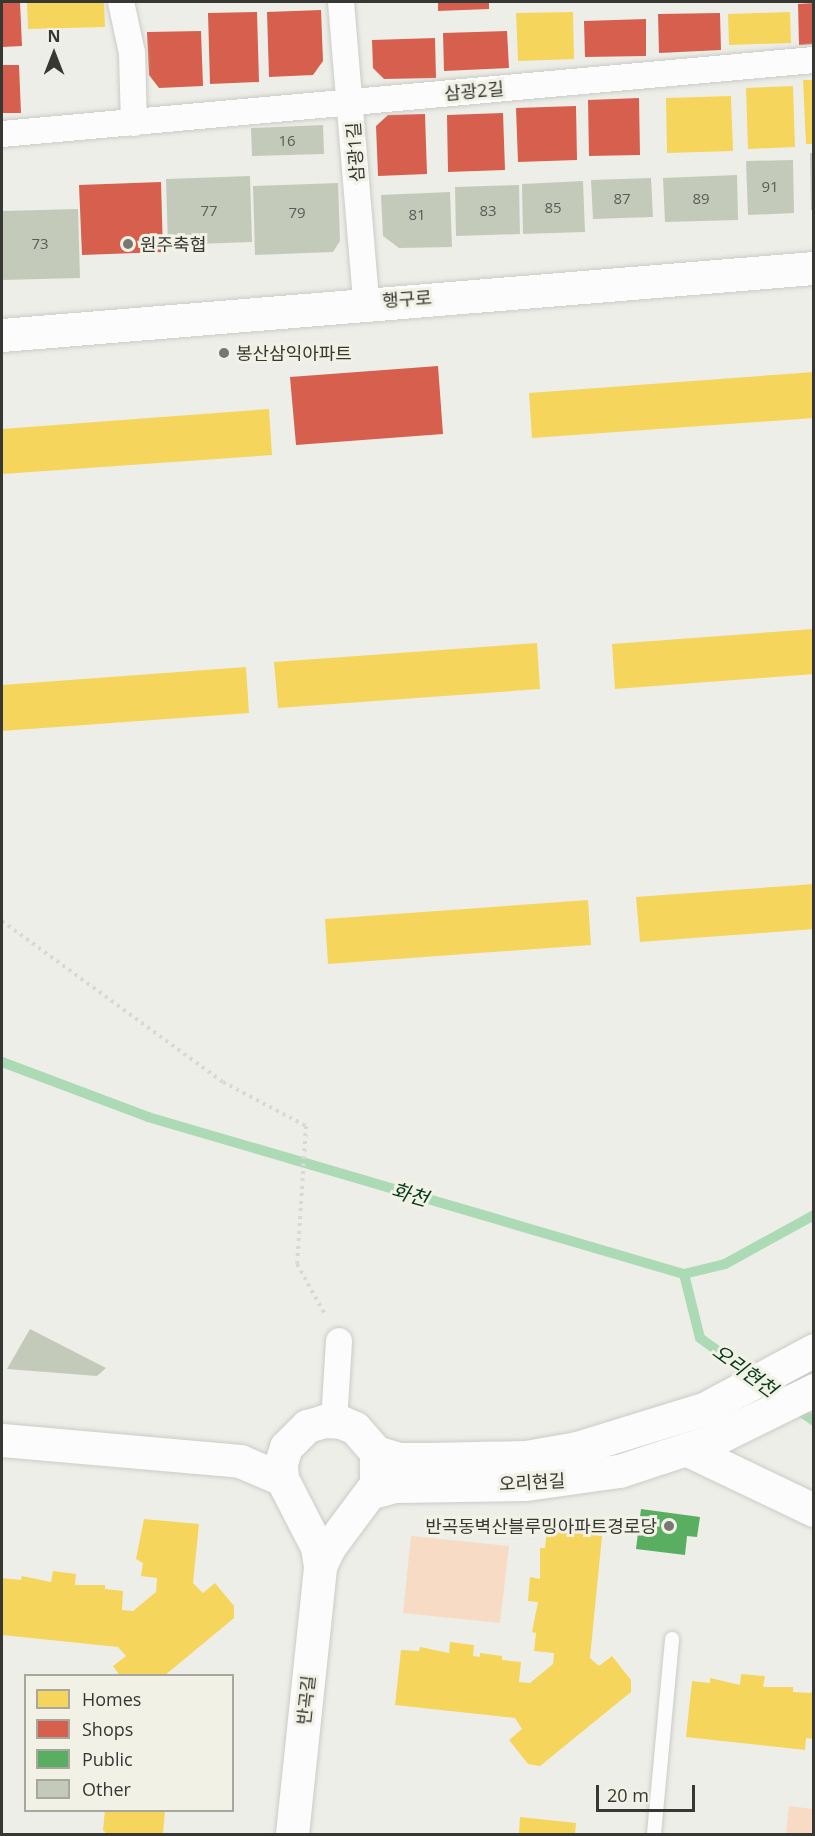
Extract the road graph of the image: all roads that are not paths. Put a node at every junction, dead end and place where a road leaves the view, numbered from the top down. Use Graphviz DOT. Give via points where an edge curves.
graph roads {
  1 [pos="121,2"];
  2 [pos="341,2"];
  3 [pos="813,60"];
  4 [pos="352,103"];
  5 [pos="134,123"];
  6 [pos="2,134"];
  7 [pos="813,268"];
  8 [pos="366,302"];
  9 [pos="2,335"];
  10 [pos="339,1341"];
  11 [pos="813,1350"];
  12 [pos="813,1390"];
  13 [pos="334,1421"];
  14 [pos="2,1440"];
  15 [pos="700,1446"];
  16 [pos="286,1447"];
  17 [pos="375,1452"];
  18 [pos="240,1461"];
  19 [pos="290,1493"];
  20 [pos="365,1501"];
  21 [pos="813,1510"];
  22 [pos="320,1566"];
  23 [pos="672,1639"];
  24 [pos="292,1834"];
  25 [pos="654,1834"];
  1 -- 5 [label="street" via="132,53"];
  2 -- 4 [label="street, 삼광1길"];
  3 -- 4 [label="street, 삼광2길"];
  4 -- 5 [label="street, 삼광2길"];
  4 -- 8 [label="street, 삼광1길"];
  5 -- 6 [label="street, 삼광2길"];
  7 -- 8 [label="street, 행구로"];
  8 -- 9 [label="street, 행구로"];
  10 -- 13 [label="street"];
  11 -- 17 [label="street, 오리현길" via="704,1409 577,1449 526,1457 399,1459"];
  12 -- 15 [label="street, 오리현길"];
  13 -- 16 [label="street" via="307,1426"];
  13 -- 17 [label="street" via="356,1428"];
  14 -- 18 [label="street"];
  15 -- 20 [label="street, 오리현길" via="619,1472 576,1480 395,1486"];
  15 -- 21 [label="street"];
  16 -- 18 [label="street"];
  16 -- 19 [label="street"];
  17 -- 20 [label="street" via="379,1468"];
  18 -- 19 [label="street"];
  19 -- 20 [label="street" via="327,1518"];
  19 -- 22 [label="street" via="317,1547"];
  20 -- 22 [label="street"];
  22 -- 24 [label="street, 반곡길"];
  23 -- 25 [label="lane"];
}
